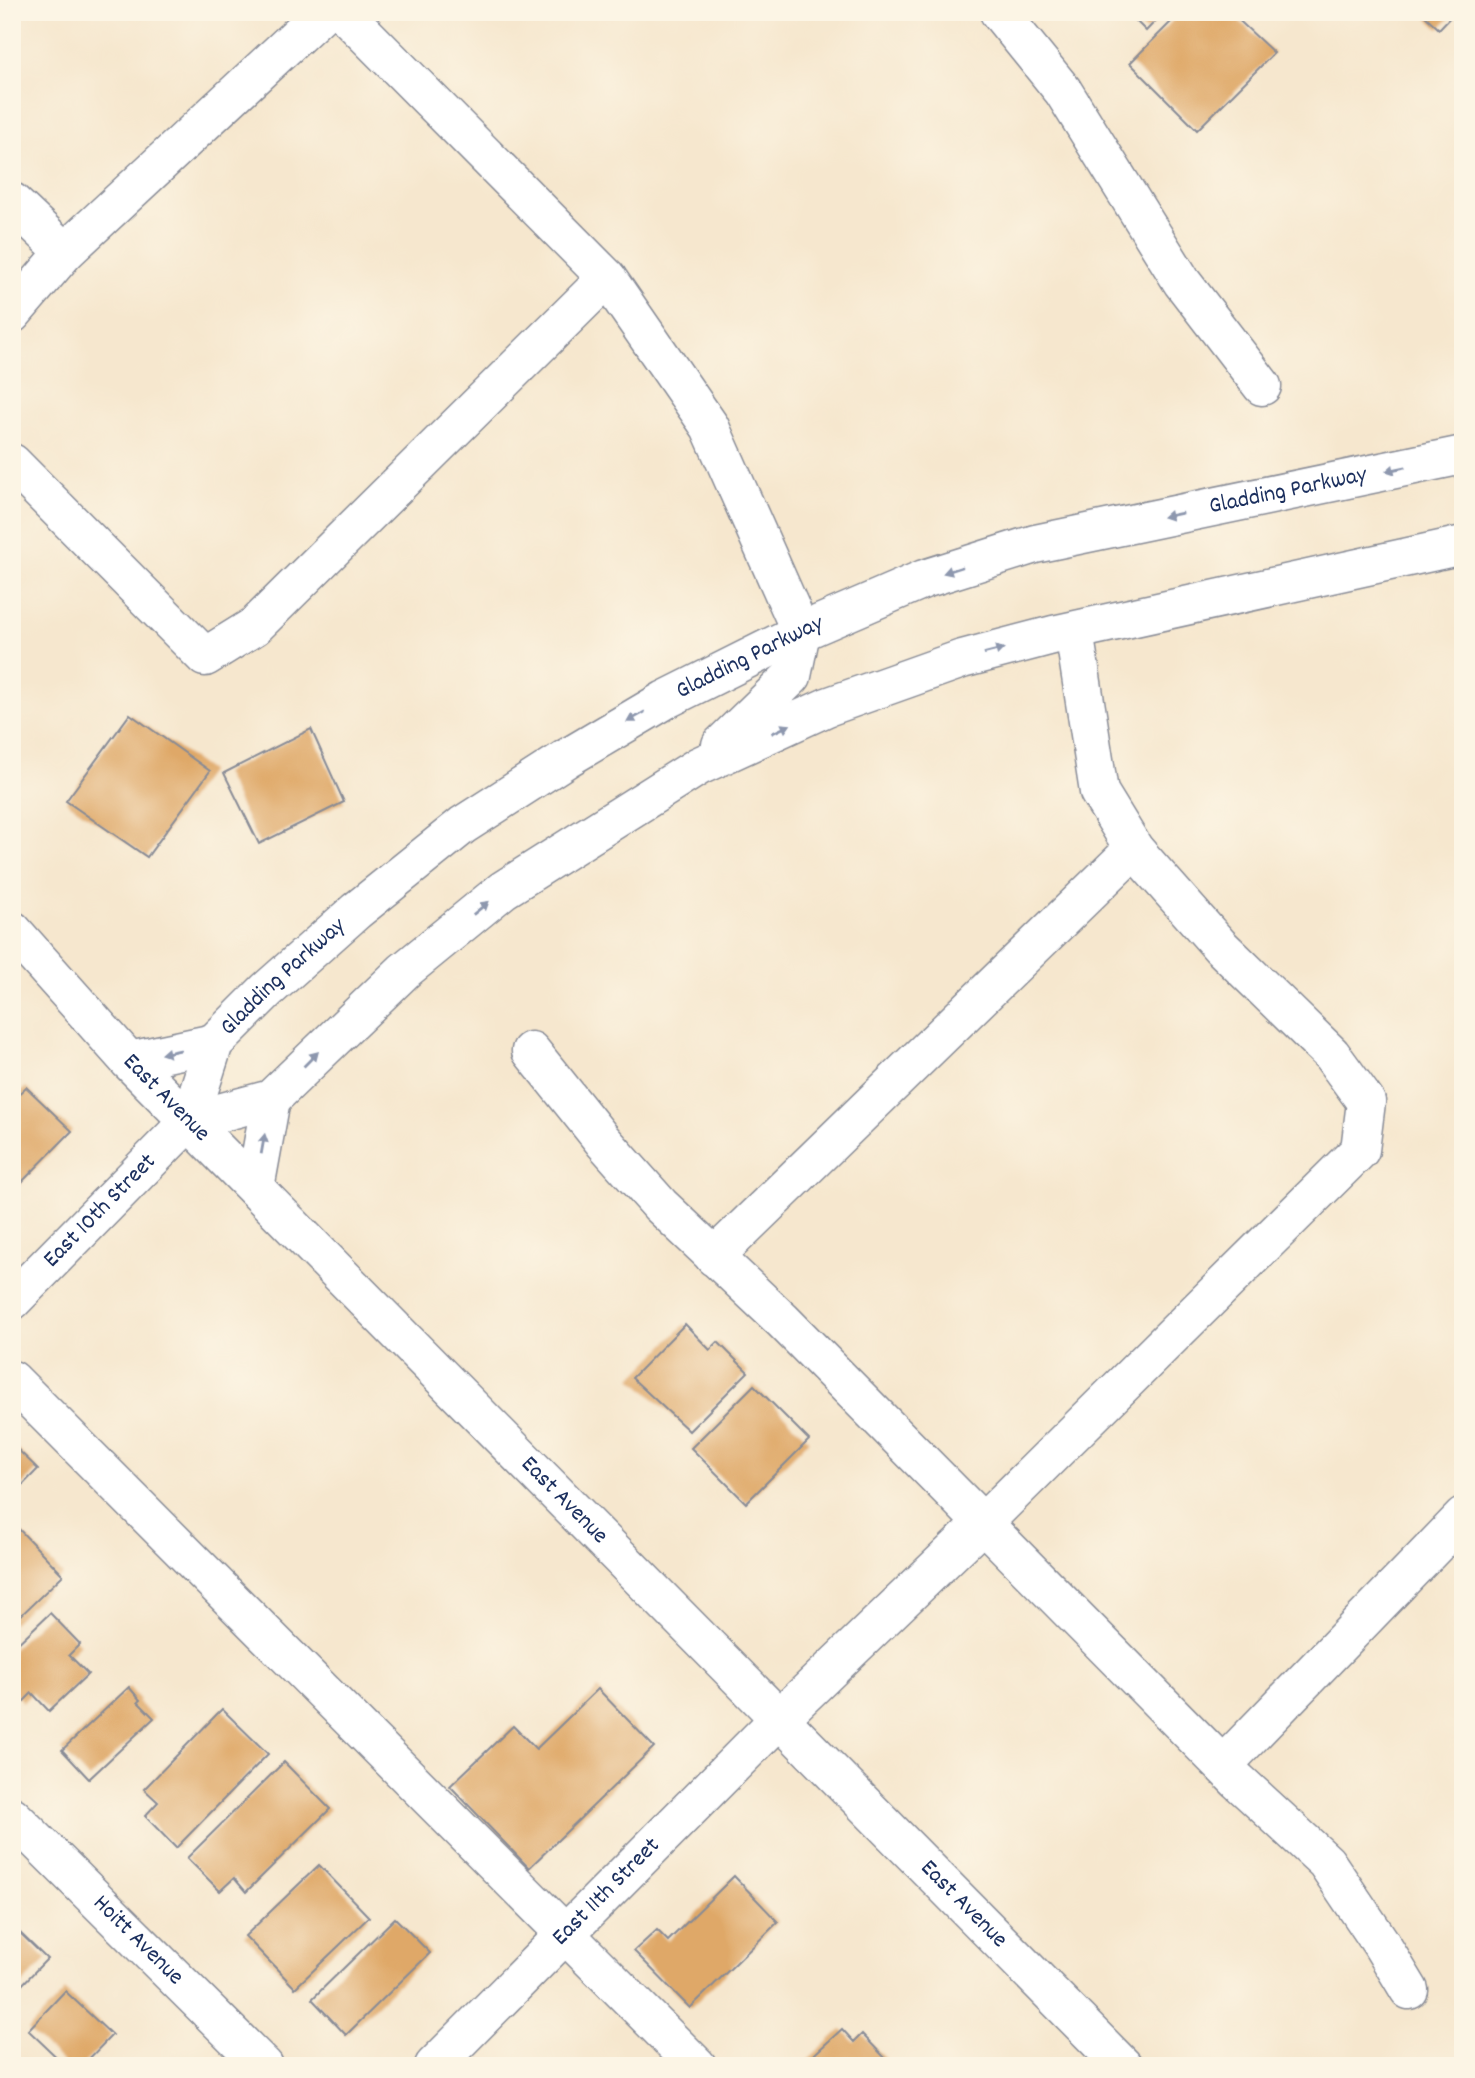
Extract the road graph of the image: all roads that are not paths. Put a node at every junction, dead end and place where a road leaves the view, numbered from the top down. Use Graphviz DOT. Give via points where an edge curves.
graph roads {
  1 [pos="323,12"];
  2 [pos="343,12"];
  3 [pos="999,12"];
  4 [pos="12,202"];
  5 [pos="65,252"];
  6 [pos="607,278"];
  7 [pos="12,314"];
  8 [pos="1262,386"];
  9 [pos="1463,455"];
  10 [pos="12,463"];
  11 [pos="1463,545"];
  12 [pos="1074,631"];
  13 [pos="801,632"];
  14 [pos="699,766"];
  15 [pos="1133,849"];
  16 [pos="12,930"];
  17 [pos="214,1043"];
  18 [pos="531,1051"];
  19 [pos="129,1060"];
  20 [pos="271,1099"];
  21 [pos="189,1121"];
  22 [pos="255,1188"];
  23 [pos="714,1256"];
  24 [pos="12,1301"];
  25 [pos="12,1380"];
  26 [pos="1463,1517"];
  27 [pos="983,1523"];
  28 [pos="779,1719"];
  29 [pos="1223,1765"];
  30 [pos="12,1816"];
  31 [pos="565,1934"];
  32 [pos="1409,1990"];
  33 [pos="264,2066"];
  34 [pos="435,2066"];
  35 [pos="697,2066"];
  36 [pos="1123,2066"];
  1 -- 5 [label="street"];
  2 -- 6 [label="street"];
  3 -- 8 [label="street" via="1063,91 1182,282"];
  4 -- 5 [label="street"];
  5 -- 7 [label="street"];
  6 -- 10 [label="street" via="255,626 205,657"];
  6 -- 13 [label="street" via="710,427"];
  9 -- 13 [label="street, Gladding Parkway, one-way" via="1035,544 924,579"];
  11 -- 12 [label="street"];
  14 -- 12 [label="street, one-way" via="827,707 962,659"];
  12 -- 15 [label="street, East 11th Street" via="1098,792"];
  13 -- 14 [label="street" via="792,676"];
  13 -- 17 [label="street, Gladding Parkway, one-way" via="654,706 463,825 356,911"];
  20 -- 14 [label="street, one-way" via="404,971 503,890"];
  15 -- 23 [label="street"];
  15 -- 27 [label="street, East 11th Street" via="1220,946 1331,1054 1366,1102 1360,1150"];
  16 -- 19 [label="street, East Avenue"];
  17 -- 19 [label="street, one-way"];
  17 -- 21 [label="street, Gladding Parkway"];
  18 -- 23 [label="street" via="611,1151"];
  19 -- 21 [label="street, East Avenue"];
  20 -- 21 [label="street"];
  22 -- 20 [label="street, one-way"];
  21 -- 22 [label="street, East Avenue"];
  21 -- 24 [label="street, East 10th Street"];
  22 -- 28 [label="street, East Avenue"];
  23 -- 27 [label="street"];
  25 -- 31 [label="street"];
  26 -- 29 [label="street"];
  27 -- 28 [label="street, East 11th Street"];
  27 -- 29 [label="street"];
  28 -- 31 [label="street, East 11th Street"];
  28 -- 36 [label="street, East Avenue"];
  29 -- 32 [label="street" via="1326,1862"];
  30 -- 33 [label="street, Hoitt Avenue"];
  31 -- 34 [label="street, East 11th Street"];
  31 -- 35 [label="street"];
}
